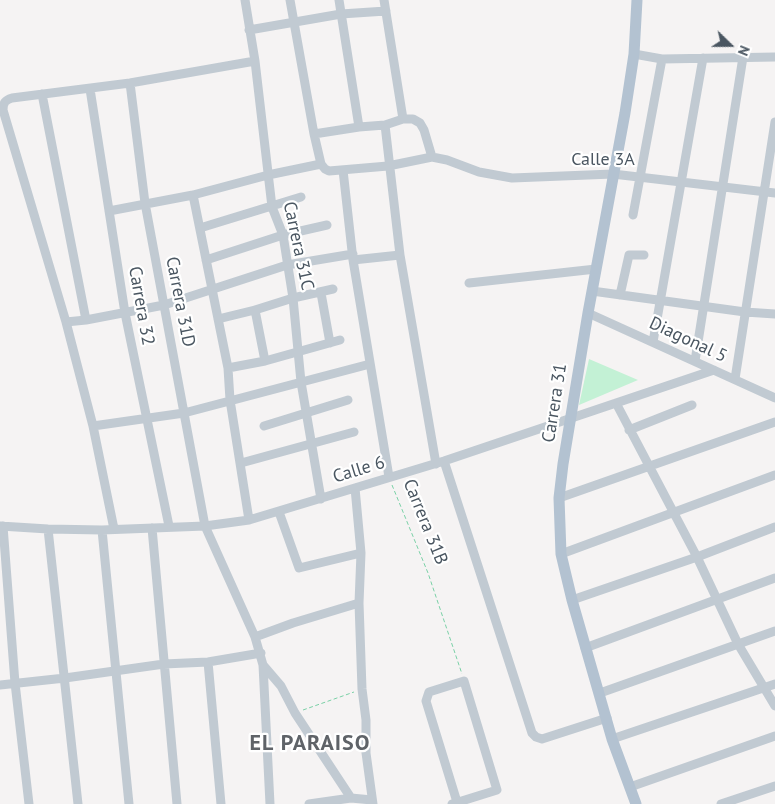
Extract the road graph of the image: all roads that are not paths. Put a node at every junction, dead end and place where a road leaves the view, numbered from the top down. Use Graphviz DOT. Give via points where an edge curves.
graph roads {
  1 [pos="245,0"];
  2 [pos="290,0"];
  3 [pos="339,0"];
  4 [pos="384,0"];
  5 [pos="636,0"];
  6 [pos="386,11"];
  7 [pos="341,14"];
  8 [pos="293,21"];
  9 [pos="249,30"];
  10 [pos="634,54"];
  11 [pos="743,57"];
  12 [pos="775,57"];
  13 [pos="703,58"];
  14 [pos="662,59"];
  15 [pos="255,61"];
  16 [pos="130,83"];
  17 [pos="90,89"];
  18 [pos="42,94"];
  19 [pos="402,119"];
  20 [pos="775,122"];
  21 [pos="385,126"];
  22 [pos="359,127"];
  23 [pos="314,134"];
  24 [pos="432,157"];
  25 [pos="321,164"];
  26 [pos="388,166"];
  27 [pos="342,170"];
  28 [pos="614,174"];
  29 [pos="268,175"];
  30 [pos="640,176"];
  31 [pos="681,182"];
  32 [pos="722,187"];
  33 [pos="764,192"];
  34 [pos="775,194"];
  35 [pos="193,195"];
  36 [pos="301,197"];
  37 [pos="146,203"];
  38 [pos="272,207"];
  39 [pos="109,210"];
  40 [pos="633,215"];
  41 [pos="327,225"];
  42 [pos="200,228"];
  43 [pos="283,235"];
  44 [pos="400,255"];
  45 [pos="644,255"];
  46 [pos="353,257"];
  47 [pos="206,260"];
  48 [pos="287,265"];
  49 [pos="596,269"];
  50 [pos="469,283"];
  51 [pos="213,289"];
  52 [pos="332,289"];
  53 [pos="592,291"];
  54 [pos="320,292"];
  55 [pos="620,296"];
  56 [pos="293,298"];
  57 [pos="660,300"];
  58 [pos="164,305"];
  59 [pos="704,305"];
  60 [pos="255,310"];
  61 [pos="125,312"];
  62 [pos="745,312"];
  63 [pos="588,313"];
  64 [pos="775,314"];
  65 [pos="218,319"];
  66 [pos="86,320"];
  67 [pos="66,322"];
  68 [pos="340,340"];
  69 [pos="653,342"];
  70 [pos="330,343"];
  71 [pos="297,352"];
  72 [pos="265,361"];
  73 [pos="696,362"];
  74 [pos="370,364"];
  75 [pos="228,368"];
  76 [pos="714,370"];
  77 [pos="735,379"];
  78 [pos="301,382"];
  79 [pos="775,398"];
  80 [pos="230,400"];
  81 [pos="348,400"];
  82 [pos="616,403"];
  83 [pos="692,405"];
  84 [pos="306,412"];
  85 [pos="184,413"];
  86 [pos="147,418"];
  87 [pos="571,418"];
  88 [pos="775,422"];
  89 [pos="93,426"];
  90 [pos="264,426"];
  91 [pos="630,430"];
  92 [pos="354,432"];
  93 [pos="312,445"];
  94 [pos="440,462"];
  95 [pos="241,463"];
  96 [pos="649,466"];
  97 [pos="775,475"];
  98 [pos="389,478"];
  99 [pos="355,488"];
  100 [pos="559,498"];
  101 [pos="321,499"];
  102 [pos="279,512"];
  103 [pos="674,512"];
  104 [pos="250,520"];
  105 [pos="2,526"];
  106 [pos="169,526"];
  107 [pos="205,526"];
  108 [pos="775,527"];
  109 [pos="152,528"];
  110 [pos="48,529"];
  111 [pos="114,529"];
  112 [pos="102,530"];
  113 [pos="361,553"];
  114 [pos="561,554"];
  115 [pos="697,557"];
  116 [pos="775,578"];
  117 [pos="718,599"];
  118 [pos="572,600"];
  119 [pos="360,603"];
  120 [pos="775,630"];
  121 [pos="255,637"];
  122 [pos="738,644"];
  123 [pos="585,648"];
  124 [pos="261,653"];
  125 [pos="208,662"];
  126 [pos="164,664"];
  127 [pos="263,665"];
  128 [pos="116,670"];
  129 [pos="65,678"];
  130 [pos="15,683"];
  131 [pos="775,684"];
  132 [pos="0,685"];
  133 [pos="765,688"];
  134 [pos="600,693"];
  135 [pos="775,706"];
  136 [pos="607,718"];
  137 [pos="775,736"];
  138 [pos="612,739"];
  139 [pos="775,786"];
  140 [pos="630,788"];
  141 [pos="351,798"];
  142 [pos="475,801"];
  143 [pos="372,802"];
  144 [pos="454,803"];
  145 [pos="29,804"];
  146 [pos="78,804"];
  147 [pos="129,804"];
  148 [pos="176,804"];
  149 [pos="221,804"];
  150 [pos="270,804"];
  151 [pos="315,804"];
  152 [pos="636,804"];
  153 [pos="721,804"];
  1 -- 9 [label="street, Carrera 31C"];
  2 -- 8 [label="street"];
  3 -- 7 [label="street"];
  4 -- 6 [label="street"];
  5 -- 10 [label="main road, Carrera 31"];
  6 -- 7 [label="street"];
  6 -- 19 [label="street"];
  7 -- 8 [label="street"];
  7 -- 22 [label="street"];
  8 -- 9 [label="street"];
  8 -- 23 [label="street"];
  9 -- 15 [label="street, Carrera 31C"];
  10 -- 14 [label="street"];
  10 -- 28 [label="main road, Carrera 31"];
  11 -- 12 [label="street"];
  11 -- 13 [label="street"];
  11 -- 32 [label="street"];
  13 -- 14 [label="street"];
  13 -- 31 [label="street"];
  14 -- 30 [label="street"];
  15 -- 16 [label="street"];
  15 -- 29 [label="street, Carrera 31C"];
  16 -- 17 [label="street"];
  16 -- 37 [label="street, Carrera 31D"];
  17 -- 18 [label="street"];
  17 -- 39 [label="street, Carrera 32"];
  18 -- 66 [label="street"];
  18 -- 67 [label="street" via="6,100 3,110"];
  19 -- 21 [label="street"];
  19 -- 24 [label="street" via="420,123"];
  20 -- 33 [label="street"];
  21 -- 22 [label="street"];
  21 -- 26 [label="street"];
  22 -- 23 [label="street"];
  23 -- 25 [label="street"];
  24 -- 26 [label="street"];
  24 -- 28 [label="street, Calle 3A" via="479,172 512,178"];
  25 -- 27 [label="street" via="329,171"];
  25 -- 29 [label="street"];
  26 -- 27 [label="street"];
  26 -- 44 [label="street"];
  27 -- 46 [label="street, Carrera 31B"];
  28 -- 30 [label="street, Calle 3A"];
  28 -- 49 [label="main road, Carrera 31"];
  29 -- 35 [label="street"];
  29 -- 38 [label="street, Carrera 31C"];
  30 -- 31 [label="street, Calle 3A"];
  30 -- 40 [label="street"];
  31 -- 32 [label="street, Calle 3A"];
  31 -- 57 [label="street"];
  32 -- 33 [label="street, Calle 3A"];
  32 -- 59 [label="street"];
  33 -- 34 [label="street, Calle 3A"];
  33 -- 62 [label="street"];
  35 -- 37 [label="street"];
  35 -- 42 [label="street, Carrera 31D"];
  36 -- 38 [label="street"];
  37 -- 39 [label="street"];
  37 -- 58 [label="street, Carrera 31D"];
  38 -- 42 [label="street"];
  38 -- 43 [label="street, Carrera 31C"];
  39 -- 61 [label="street, Carrera 32"];
  41 -- 43 [label="street"];
  42 -- 47 [label="street, Carrera 31D"];
  43 -- 47 [label="street"];
  43 -- 48 [label="street, Carrera 31C"];
  44 -- 46 [label="street"];
  44 -- 94 [label="street"];
  45 -- 55 [label="street" via="629,255"];
  46 -- 48 [label="street"];
  46 -- 74 [label="street, Carrera 31B"];
  47 -- 51 [label="street, Carrera 31D"];
  48 -- 51 [label="street"];
  48 -- 56 [label="street, Carrera 31C"];
  49 -- 50 [label="street"];
  49 -- 53 [label="main road, Carrera 31"];
  51 -- 58 [label="street"];
  51 -- 65 [label="street, Carrera 31D"];
  52 -- 54 [label="street"];
  53 -- 55 [label="street"];
  53 -- 63 [label="main road, Carrera 31"];
  54 -- 56 [label="street"];
  54 -- 70 [label="street"];
  55 -- 57 [label="street"];
  56 -- 60 [label="street"];
  56 -- 71 [label="street, Carrera 31C"];
  57 -- 59 [label="street"];
  57 -- 69 [label="street"];
  58 -- 61 [label="street"];
  58 -- 85 [label="street, Carrera 31D"];
  59 -- 62 [label="street"];
  59 -- 73 [label="street"];
  60 -- 65 [label="street"];
  60 -- 72 [label="street"];
  61 -- 66 [label="street"];
  61 -- 86 [label="street, Carrera 32"];
  62 -- 64 [label="street"];
  62 -- 77 [label="street"];
  63 -- 69 [label="street, Diagonal 5"];
  63 -- 87 [label="main road, Carrera 31"];
  65 -- 75 [label="street, Carrera 31D"];
  66 -- 67 [label="street"];
  67 -- 89 [label="street"];
  68 -- 70 [label="street"];
  69 -- 73 [label="street, Diagonal 5"];
  70 -- 71 [label="street"];
  71 -- 72 [label="street"];
  71 -- 78 [label="street, Carrera 31C"];
  72 -- 75 [label="street"];
  73 -- 76 [label="street, Diagonal 5"];
  74 -- 78 [label="street"];
  74 -- 98 [label="street, Carrera 31B"];
  75 -- 80 [label="street, Carrera 31D"];
  76 -- 77 [label="street, Diagonal 5"];
  76 -- 82 [label="street, Calle 6"];
  77 -- 79 [label="street, Diagonal 5"];
  78 -- 80 [label="street"];
  78 -- 84 [label="street, Carrera 31C"];
  80 -- 85 [label="street"];
  80 -- 95 [label="street, Carrera 31D"];
  81 -- 84 [label="street"];
  82 -- 87 [label="street, Calle 6"];
  82 -- 91 [label="street"];
  83 -- 91 [label="street"];
  84 -- 90 [label="street"];
  84 -- 93 [label="street, Carrera 31C"];
  85 -- 86 [label="street"];
  85 -- 107 [label="street, Carrera 31D"];
  86 -- 89 [label="street"];
  86 -- 106 [label="street, Carrera 32"];
  87 -- 94 [label="street, Calle 6"];
  87 -- 100 [label="main road, Carrera 31"];
  88 -- 96 [label="street"];
  89 -- 111 [label="street"];
  91 -- 96 [label="street"];
  92 -- 93 [label="street"];
  93 -- 95 [label="street"];
  93 -- 101 [label="street, Carrera 31C"];
  94 -- 98 [label="street, Calle 6"];
  94 -- 136 [label="street" via="532,733 542,739"];
  95 -- 104 [label="street, Carrera 31D"];
  96 -- 100 [label="street"];
  96 -- 103 [label="street"];
  97 -- 103 [label="street"];
  98 -- 99 [label="street, Calle 6"];
  99 -- 101 [label="street, Calle 6"];
  99 -- 113 [label="street"];
  100 -- 114 [label="main road, Carrera 31"];
  101 -- 102 [label="street, Calle 6"];
  102 -- 104 [label="street, Calle 6"];
  102 -- 113 [label="street" via="299,568"];
  103 -- 114 [label="street"];
  103 -- 115 [label="street"];
  104 -- 107 [label="street, Calle 6"];
  105 -- 110 [label="street, Calle 6"];
  105 -- 130 [label="street"];
  106 -- 107 [label="street, Calle 6"];
  106 -- 109 [label="street, Calle 6"];
  107 -- 121 [label="street, Carrera 31D"];
  108 -- 115 [label="street"];
  109 -- 111 [label="street, Calle 6"];
  109 -- 126 [label="street"];
  110 -- 112 [label="street, Calle 6"];
  110 -- 129 [label="street"];
  111 -- 112 [label="street, Calle 6"];
  112 -- 128 [label="street"];
  113 -- 119 [label="street"];
  114 -- 118 [label="main road, Carrera 31"];
  115 -- 117 [label="street"];
  115 -- 118 [label="street"];
  116 -- 117 [label="street"];
  117 -- 122 [label="street"];
  117 -- 123 [label="street"];
  118 -- 123 [label="main road, Carrera 31"];
  119 -- 121 [label="street"];
  119 -- 143 [label="street" via="362,689"];
  120 -- 122 [label="street"];
  121 -- 124 [label="street, Carrera 31D"];
  122 -- 133 [label="street"];
  122 -- 134 [label="street"];
  123 -- 134 [label="main road, Carrera 31"];
  124 -- 125 [label="street"];
  124 -- 127 [label="street, Carrera 31D"];
  125 -- 126 [label="street"];
  125 -- 149 [label="street"];
  126 -- 128 [label="street"];
  126 -- 148 [label="street"];
  127 -- 141 [label="street" via="281,686"];
  127 -- 150 [label="street"];
  128 -- 129 [label="street"];
  128 -- 147 [label="street"];
  129 -- 130 [label="street"];
  129 -- 146 [label="street"];
  130 -- 132 [label="street"];
  130 -- 145 [label="street"];
  131 -- 133 [label="street"];
  133 -- 135 [label="street"];
  133 -- 138 [label="street"];
  134 -- 136 [label="main road, Carrera 31"];
  136 -- 138 [label="main road, Carrera 31"];
  137 -- 140 [label="street"];
  138 -- 140 [label="main road, Carrera 31"];
  139 -- 153 [label="street"];
  140 -- 152 [label="main road, Carrera 31"];
  141 -- 143 [label="street"];
  141 -- 151 [label="street"];
  142 -- 144 [label="street"];
  142 -- 144 [label="street" via="496,790 464,681 429,692 426,701"];
}
